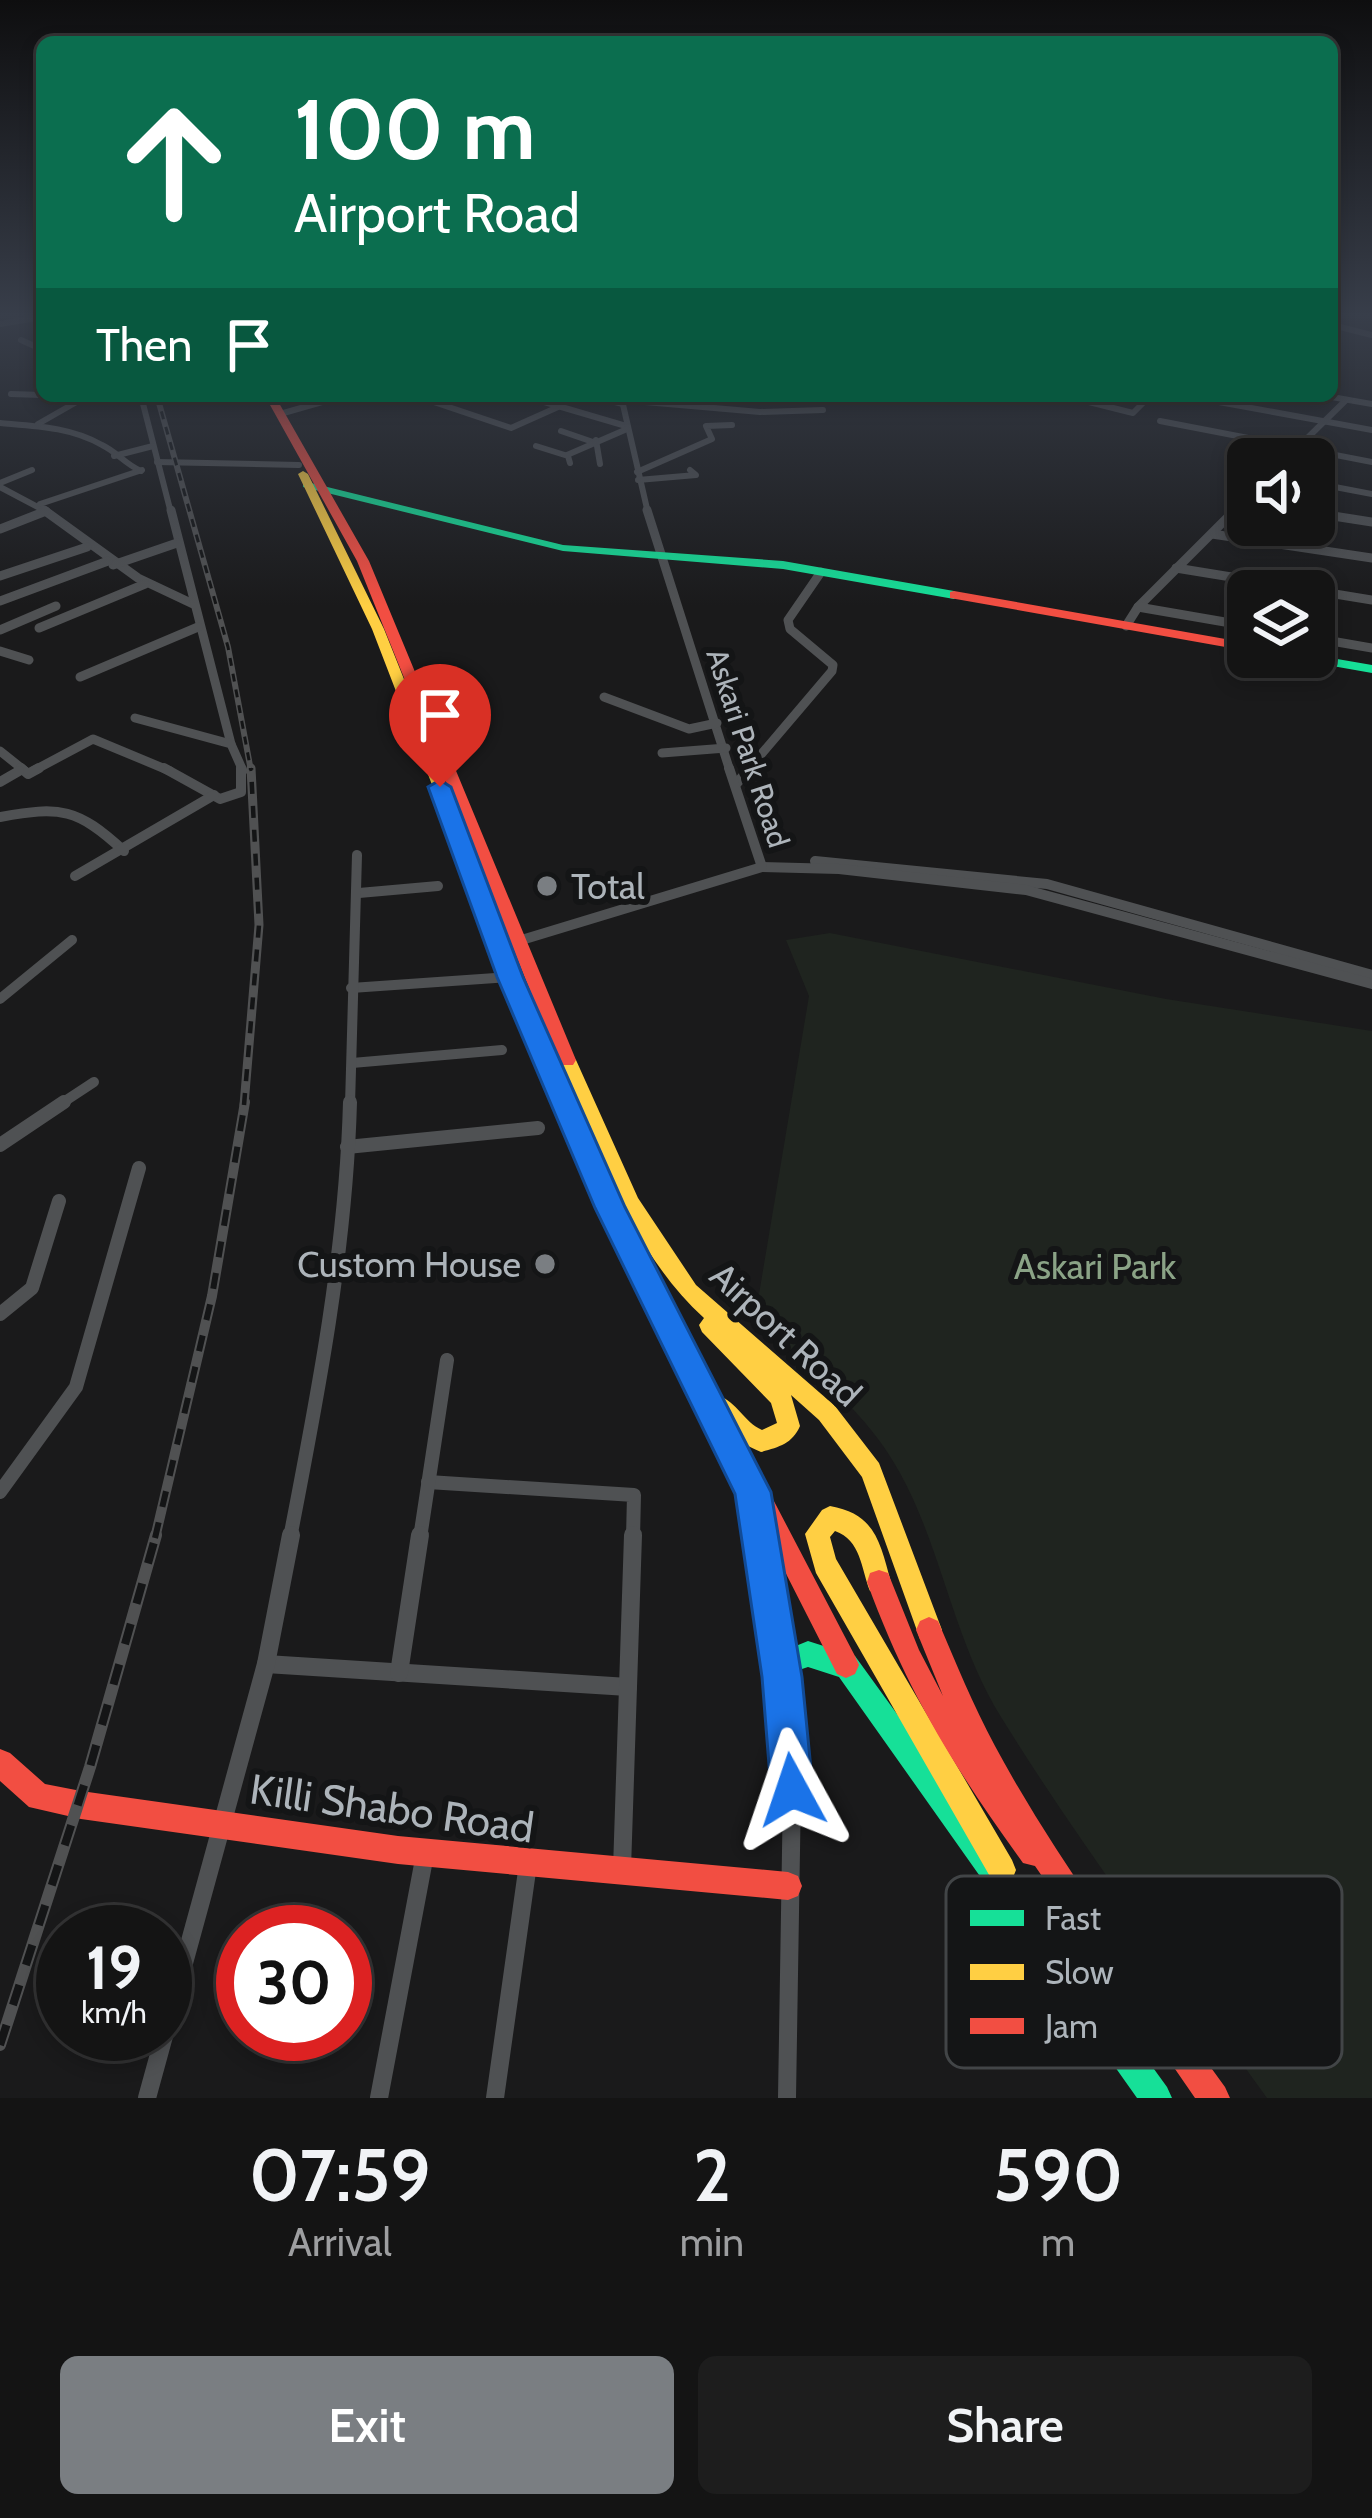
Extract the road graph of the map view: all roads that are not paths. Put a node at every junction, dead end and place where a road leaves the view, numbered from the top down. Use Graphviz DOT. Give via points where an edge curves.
graph roads {
  1 [pos="61,411"];
  2 [pos="145,411"];
  3 [pos="268,411"];
  4 [pos="278,411"];
  5 [pos="291,411"];
  6 [pos="461,411"];
  7 [pos="550,411"];
  8 [pos="572,411"];
  9 [pos="624,411"];
  10 [pos="747,411"];
  11 [pos="794,411"];
  12 [pos="1268,411"];
  13 [pos="1335,411"];
  14 [pos="280,414"];
  15 [pos="1160,421"];
  16 [pos="1324,421"];
  17 [pos="0,422"];
  18 [pos="28,423"];
  19 [pos="38,424"];
  20 [pos="731,425"];
  21 [pos="627,428"];
  22 [pos="1372,430"];
  23 [pos="0,434"];
  24 [pos="1246,438"];
  25 [pos="1306,438"];
  26 [pos="594,441"];
  27 [pos="153,446"];
  28 [pos="1335,455"];
  29 [pos="114,456"];
  30 [pos="1372,462"];
  31 [pos="158,464"];
  32 [pos="600,464"];
  33 [pos="299,465"];
  34 [pos="32,470"];
  35 [pos="690,470"];
  36 [pos="141,471"];
  37 [pos="638,476"];
  38 [pos="0,485"];
  39 [pos="315,487"];
  40 [pos="1335,487"];
  41 [pos="1372,494"];
  42 [pos="43,507"];
  43 [pos="1335,517"];
  44 [pos="1227,519"];
  45 [pos="1372,522"];
  46 [pos="0,529"];
  47 [pos="1212,534"];
  48 [pos="177,543"];
  49 [pos="87,547"];
  50 [pos="1372,558"];
  51 [pos="658,559"];
  52 [pos="111,563"];
  53 [pos="1176,568"];
  54 [pos="821,572"];
  55 [pos="0,575"];
  56 [pos="145,584"];
  57 [pos="1372,600"];
  58 [pos="0,601"];
  59 [pos="193,604"];
  60 [pos="56,606"];
  61 [pos="1138,607"];
  62 [pos="1227,622"];
  63 [pos="1126,626"];
  64 [pos="198,627"];
  65 [pos="39,628"];
  66 [pos="0,630"];
  67 [pos="1372,633"];
  68 [pos="1335,642"];
  69 [pos="1227,643"];
  70 [pos="1372,648"];
  71 [pos="0,651"];
  72 [pos="29,660"];
  73 [pos="1335,662"];
  74 [pos="1372,669"];
  75 [pos="80,677"];
  76 [pos="604,697"];
  77 [pos="135,718"];
  78 [pos="717,723"];
  79 [pos="231,744"];
  80 [pos="726,748"];
  81 [pos="0,752"];
  82 [pos="662,753"];
  83 [pos="20,771"];
  84 [pos="0,782"];
  85 [pos="737,783"];
  86 [pos="214,794"];
  87 [pos="0,817"];
  88 [pos="124,851"];
  89 [pos="357,855"];
  90 [pos="762,867"];
  91 [pos="75,877"];
  92 [pos="438,886"];
  93 [pos="359,893"];
  94 [pos="72,940"];
  95 [pos="515,942"];
  96 [pos="1372,975"];
  97 [pos="510,977"];
  98 [pos="1372,984"];
  99 [pos="351,988"];
  100 [pos="0,999"];
  101 [pos="502,1050"];
  102 [pos="352,1064"];
  103 [pos="94,1082"];
  104 [pos="538,1128"];
  105 [pos="0,1145"];
  106 [pos="347,1147"];
  107 [pos="139,1168"];
  108 [pos="59,1201"];
  109 [pos="698,1300"];
  110 [pos="0,1314"];
  111 [pos="447,1360"];
  112 [pos="692,1373"];
  113 [pos="428,1483"];
  114 [pos="0,1492"];
  115 [pos="753,1492"];
  116 [pos="266,1664"];
  117 [pos="848,1667"];
  118 [pos="399,1673"];
  119 [pos="782,1677"];
  120 [pos="628,1688"];
  121 [pos="0,1762"];
  122 [pos="226,1822"];
  123 [pos="425,1852"];
  124 [pos="528,1863"];
  125 [pos="622,1873"];
  126 [pos="997,1876"];
  127 [pos="1003,1876"];
  128 [pos="1054,1876"];
  129 [pos="1057,1876"];
  130 [pos="788,1886"];
  131 [pos="1134,2068"];
  132 [pos="1193,2068"];
  133 [pos="147,2098"];
  134 [pos="379,2098"];
  135 [pos="496,2098"];
  136 [pos="787,2098"];
  137 [pos="1156,2098"];
  138 [pos="1214,2098"];
  1 -- 19 [label="street"];
  2 -- 27 [label="street"];
  3 -- 33 [label="main road, Airport Road"];
  4 -- 14 [label="main road, Airport Road"];
  5 -- 14 [label="street"];
  6 -- 7 [label="street" via="512,428"];
  8 -- 21 [label="street"];
  9 -- 21 [label="street, Askari Park Road"];
  10 -- 11 [label="street"];
  12 -- 16 [label="street"];
  13 -- 16 [label="street"];
  14 -- 39 [label="main road, Airport Road"];
  15 -- 24 [label="street"];
  16 -- 22 [label="street"];
  16 -- 25 [label="street"];
  17 -- 18 [label="street"];
  18 -- 19 [label="street"];
  18 -- 23 [label="street"];
  19 -- 29 [label="street" via="106,446"];
  20 -- 37 [label="street" via="706,426 712,439"];
  21 -- 26 [label="street"];
  21 -- 37 [label="street, Askari Park Road"];
  26 -- 26 [label="street" via="568,459 539,446 564,432"];
  26 -- 32 [label="street"];
  27 -- 29 [label="street"];
  27 -- 31 [label="street"];
  28 -- 30 [label="street"];
  29 -- 36 [label="street"];
  31 -- 33 [label="street"];
  31 -- 36 [label="street"];
  31 -- 48 [label="street"];
  33 -- 39 [label="main road, Airport Road"];
  34 -- 38 [label="street"];
  35 -- 37 [label="street" via="696,475"];
  36 -- 42 [label="street"];
  37 -- 51 [label="street, Askari Park Road"];
  38 -- 42 [label="street"];
  39 -- 51 [label="main road" via="563,548"];
  39 -- 95 [label="main road, Airport Road" via="338,508 391,627"];
  39 -- 97 [label="main road, Airport Road" via="378,629"];
  40 -- 41 [label="street"];
  42 -- 46 [label="street"];
  42 -- 49 [label="street"];
  43 -- 45 [label="street"];
  44 -- 47 [label="street"];
  47 -- 50 [label="street"];
  47 -- 53 [label="street"];
  48 -- 52 [label="street"];
  48 -- 59 [label="street"];
  49 -- 52 [label="street"];
  49 -- 55 [label="street"];
  51 -- 54 [label="main road" via="722,558"];
  51 -- 78 [label="street, Askari Park Road"];
  52 -- 56 [label="street"];
  52 -- 58 [label="street"];
  53 -- 57 [label="street"];
  53 -- 61 [label="street"];
  54 -- 63 [label="main road"];
  54 -- 85 [label="street" via="788,620 832,671"];
  56 -- 59 [label="street"];
  56 -- 65 [label="street"];
  59 -- 64 [label="street"];
  60 -- 66 [label="street"];
  61 -- 62 [label="street"];
  61 -- 63 [label="street"];
  63 -- 69 [label="main road"];
  64 -- 75 [label="street"];
  64 -- 79 [label="street"];
  67 -- 70 [label="street"];
  68 -- 70 [label="street"];
  71 -- 72 [label="street"];
  73 -- 74 [label="main road"];
  76 -- 78 [label="street" via="689,729"];
  77 -- 79 [label="street"];
  78 -- 80 [label="street, Askari Park Road"];
  79 -- 86 [label="street" via="242,792"];
  80 -- 82 [label="street"];
  80 -- 85 [label="street, Askari Park Road"];
  81 -- 83 [label="street"];
  83 -- 84 [label="street"];
  83 -- 86 [label="street" via="37,770 89,739"];
  85 -- 90 [label="street, Askari Park Road"];
  86 -- 88 [label="street"];
  87 -- 88 [label="street" via="54,806 92,822"];
  88 -- 91 [label="street"];
  89 -- 93 [label="street"];
  90 -- 95 [label="street, Askari Park Road"];
  90 -- 96 [label="street" via="833,861 1016,878"];
  90 -- 98 [label="street" via="1026,890"];
  92 -- 93 [label="street"];
  93 -- 99 [label="street"];
  94 -- 100 [label="street"];
  95 -- 109 [label="main road, Airport Road" via="630,1202"];
  97 -- 99 [label="street"];
  97 -- 112 [label="main road, Airport Road"];
  99 -- 102 [label="street"];
  101 -- 102 [label="street"];
  102 -- 106 [label="street"];
  103 -- 105 [label="street"];
  104 -- 106 [label="street"];
  106 -- 116 [label="street" via="321,1378"];
  107 -- 114 [label="street" via="76,1387"];
  108 -- 110 [label="street" via="32,1288"];
  109 -- 112 [label="main road" via="705,1320 788,1408 786,1432 772,1441 751,1439"];
  109 -- 129 [label="main road, Airport Road" via="827,1413 871,1471 939,1658"];
  111 -- 113 [label="street"];
  112 -- 115 [label="main road, Airport Road"];
  113 -- 118 [label="street"];
  113 -- 120 [label="street" via="634,1495"];
  115 -- 117 [label="main road, Airport Road"];
  115 -- 119 [label="street"];
  116 -- 118 [label="street"];
  116 -- 122 [label="street"];
  117 -- 119 [label="main road" via="808,1654 790,1661"];
  117 -- 126 [label="main road, Airport Road"];
  118 -- 120 [label="street"];
  119 -- 130 [label="street" via="792,1790"];
  120 -- 125 [label="street"];
  121 -- 122 [label="main road, Killi Shabo Road" via="39,1797"];
  122 -- 123 [label="main road, Killi Shabo Road"];
  122 -- 133 [label="street"];
  123 -- 124 [label="main road, Killi Shabo Road"];
  123 -- 134 [label="street"];
  124 -- 125 [label="main road, Killi Shabo Road"];
  124 -- 135 [label="street"];
  125 -- 130 [label="main road, Killi Shabo Road"];
  127 -- 128 [label="main road" via="825,1564 818,1534 830,1518 850,1519 862,1530 902,1649 943,1730 1007,1825"];
  130 -- 136 [label="street"];
  131 -- 137 [label="main road, Airport Road"];
  132 -- 138 [label="main road, Airport Road"];
}
